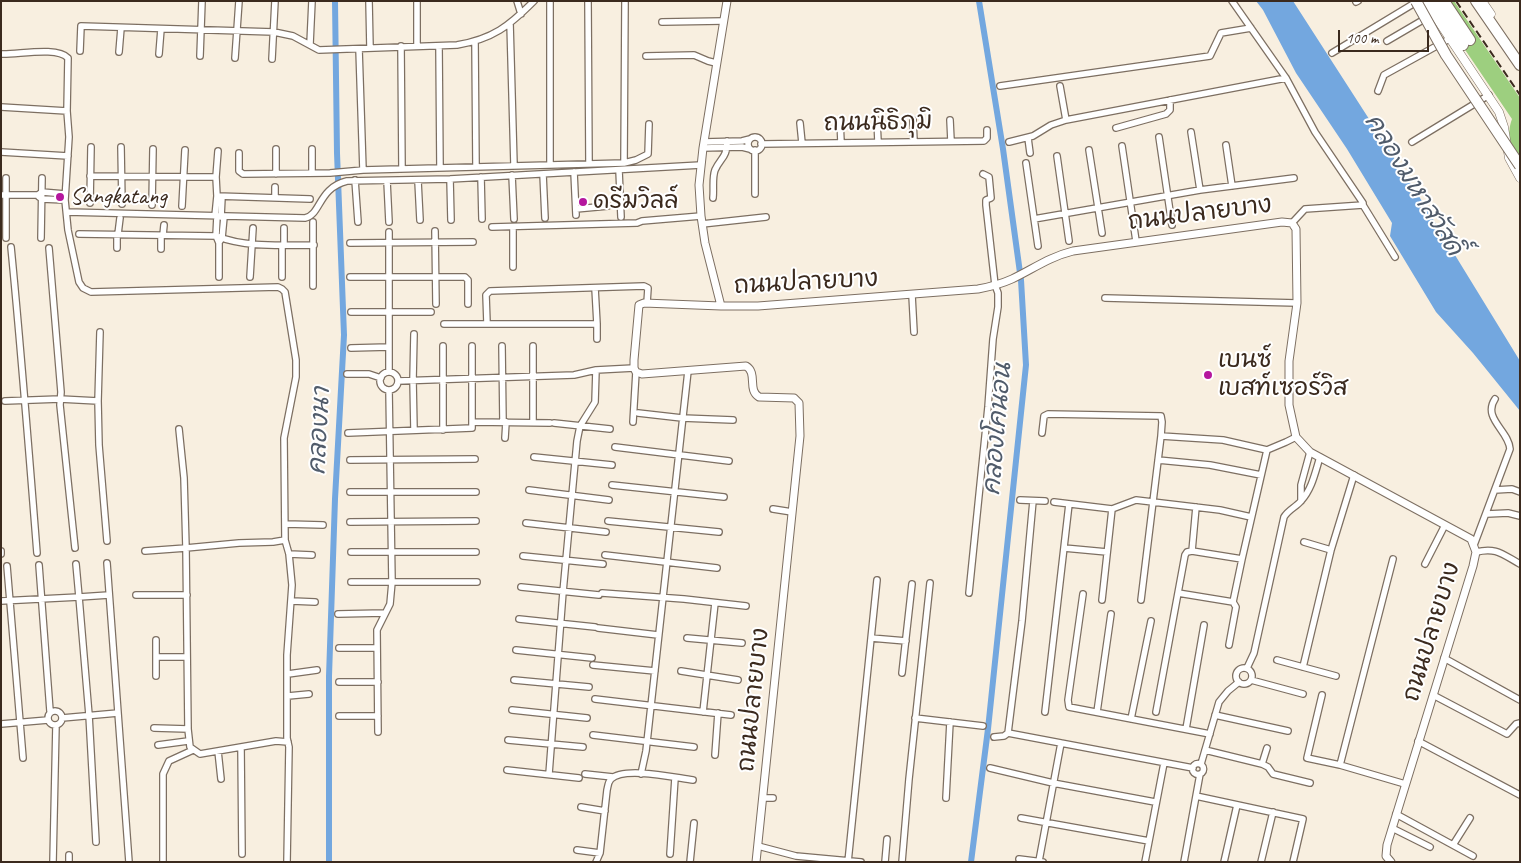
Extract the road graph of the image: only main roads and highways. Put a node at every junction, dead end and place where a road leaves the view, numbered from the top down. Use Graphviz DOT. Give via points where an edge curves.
graph roads {
  1 [pos="1417,1"];
  2 [pos="1425,1"];
  3 [pos="1433,1"];
  4 [pos="1444,1"];
  5 [pos="1476,1"];
  6 [pos="1482,1"];
  7 [pos="1520,56"];
  8 [pos="1520,65"];
  9 [pos="1520,166"];
  10 [pos="1520,178"];
  1 -- 9 [label="highway, bridge" via="1446,55"];
  2 -- 10 [label="main road" via="1502,118 1507,150"];
  3 -- 4 [label="highway" via="1466,43"];
  5 -- 8 [label="highway"];
  6 -- 7 [label="main road"];
}
